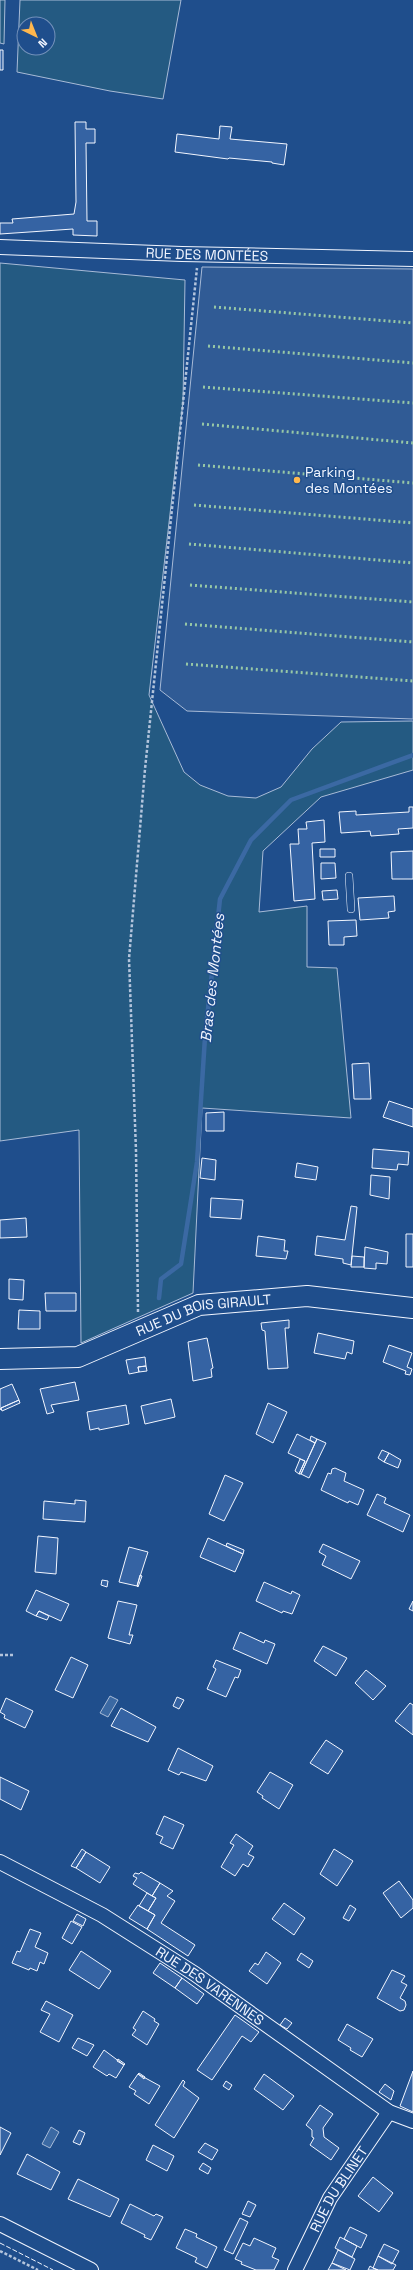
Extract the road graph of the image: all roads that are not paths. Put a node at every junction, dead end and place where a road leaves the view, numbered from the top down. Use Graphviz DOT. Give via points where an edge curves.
graph roads {
  1 [pos="0,247"];
  2 [pos="413,259"];
  3 [pos="349,876"];
  4 [pos="351,909"];
  5 [pos="413,1308"];
  6 [pos="0,1358"];
  7 [pos="0,1862"];
  8 [pos="389,2112"];
  9 [pos="413,2121"];
  10 [pos="0,2224"];
  11 [pos="91,2270"];
  12 [pos="295,2270"];
  1 -- 2 [label="street, RUE DES MONTÉES"];
  3 -- 4 [label="lane"];
  5 -- 6 [label="street, RUE DU BOIS GIRAULT" via="307,1296 199,1305 78,1357"];
  7 -- 8 [label="street, RUE DES VARENNES" via="102,1915 195,1974"];
  8 -- 9 [label="street, RUE DES VARENNES"];
  8 -- 12 [label="street, RUE DU BLINET" via="330,2198"];
  10 -- 11 [label="street"];
}
